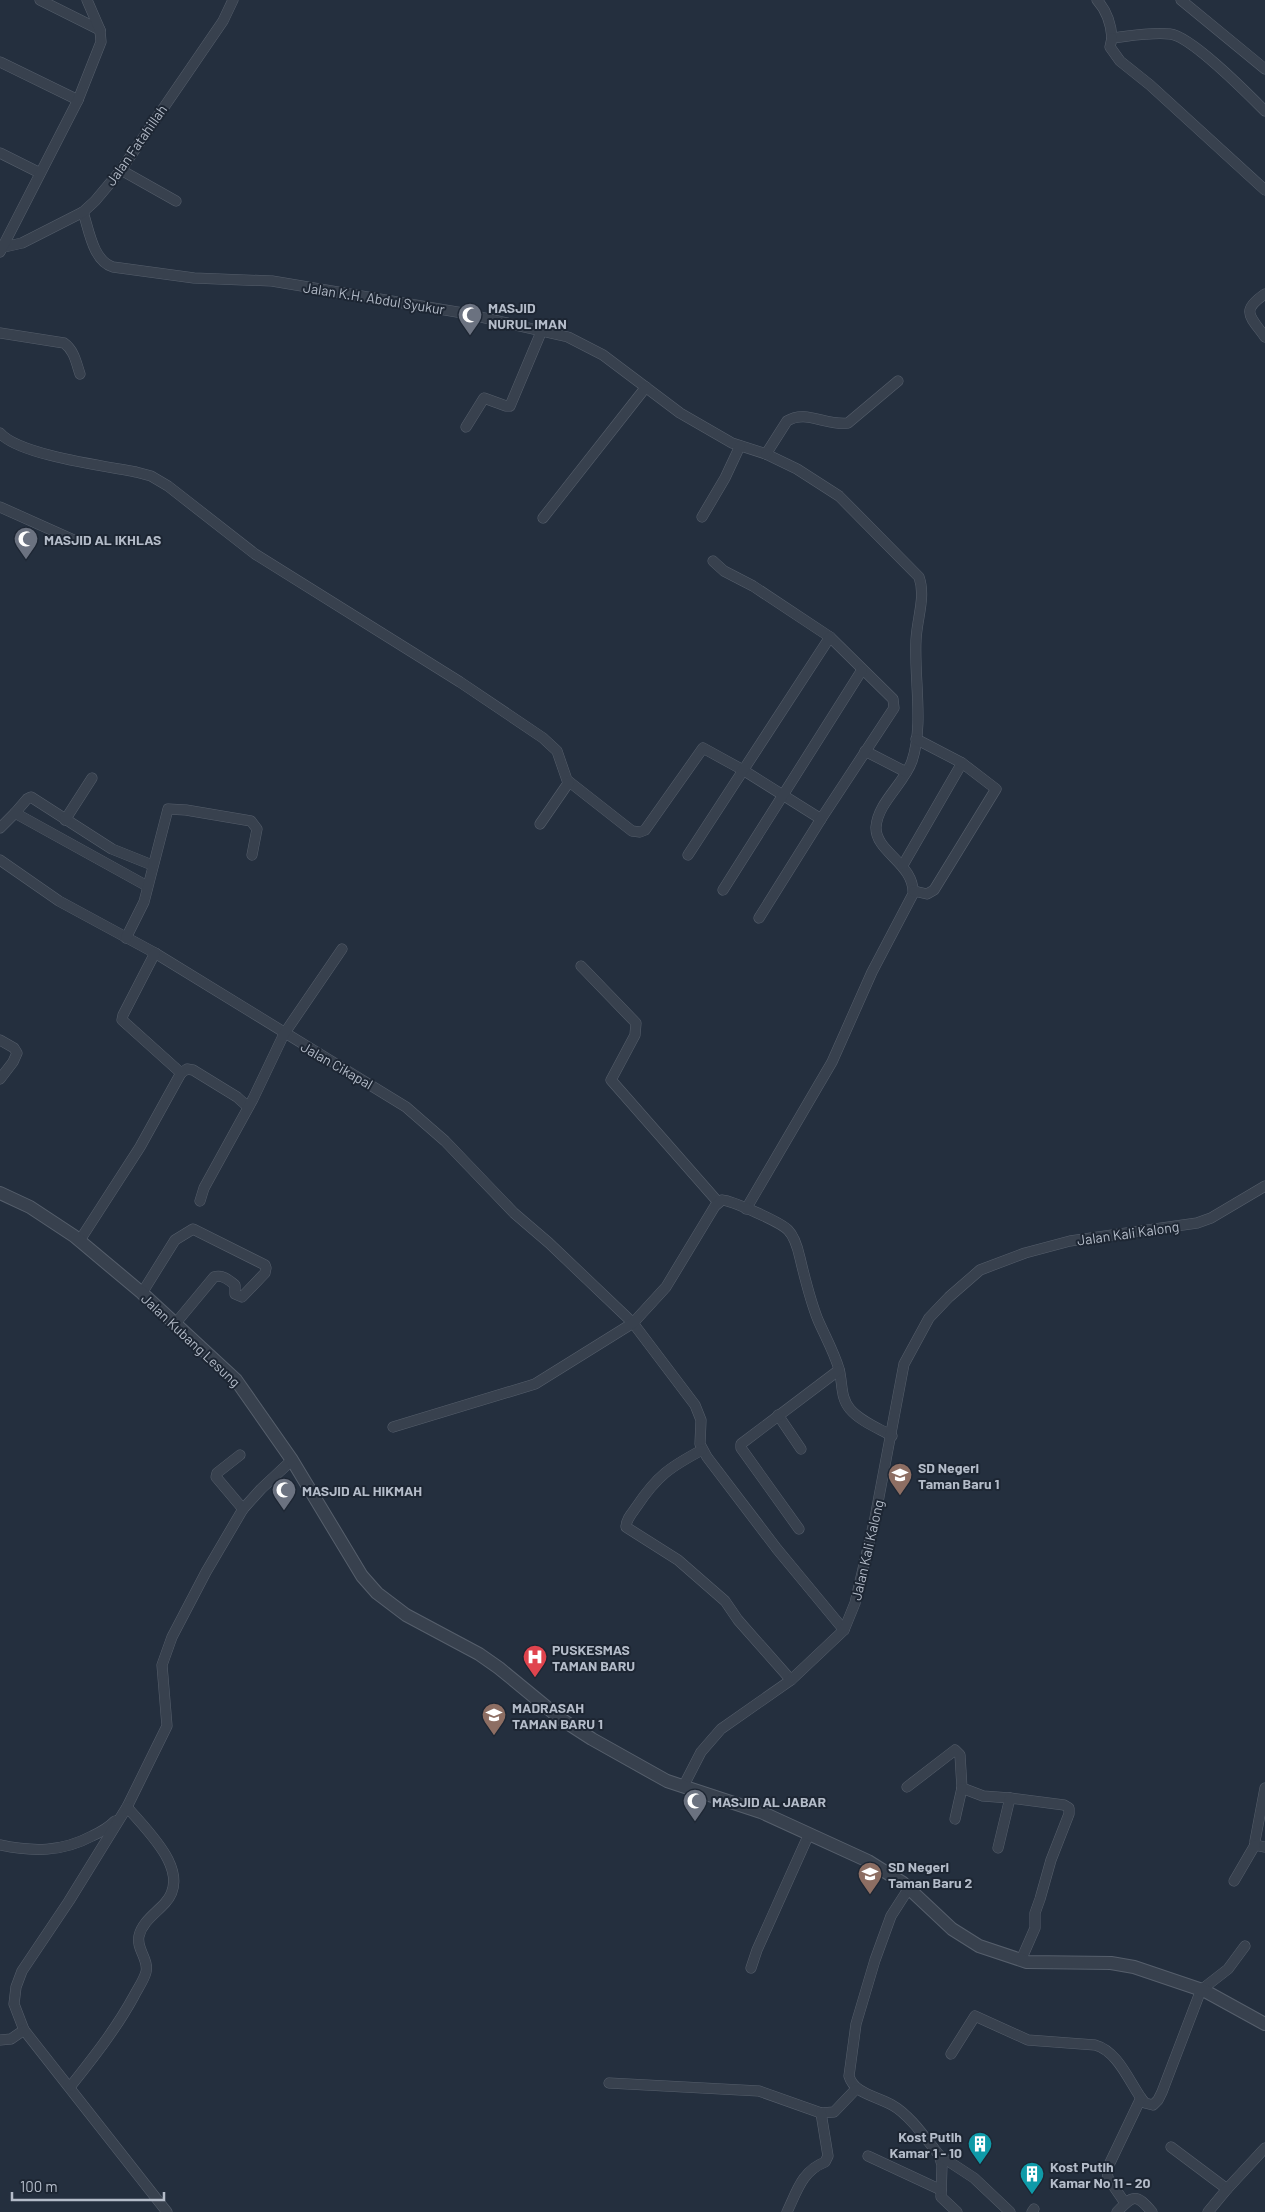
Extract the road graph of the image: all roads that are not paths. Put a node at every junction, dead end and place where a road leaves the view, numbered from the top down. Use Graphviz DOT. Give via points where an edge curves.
graph roads {
  1 [pos="40,0"];
  2 [pos="88,0"];
  3 [pos="233,0"];
  4 [pos="1098,0"];
  5 [pos="1181,0"];
  6 [pos="100,30"];
  7 [pos="1112,38"];
  8 [pos="0,62"];
  9 [pos="1265,69"];
  10 [pos="78,100"];
  11 [pos="1265,111"];
  12 [pos="0,154"];
  13 [pos="121,170"];
  14 [pos="40,173"];
  15 [pos="1265,190"];
  16 [pos="176,201"];
  17 [pos="83,212"];
  18 [pos="1,250"];
  19 [pos="1265,294"];
  20 [pos="542,330"];
  21 [pos="0,333"];
  22 [pos="1265,337"];
  23 [pos="80,374"];
  24 [pos="898,381"];
  25 [pos="646,387"];
  26 [pos="466,427"];
  27 [pos="0,433"];
  28 [pos="740,446"];
  29 [pos="766,454"];
  30 [pos="0,507"];
  31 [pos="702,517"];
  32 [pos="542,518"];
  33 [pos="76,541"];
  34 [pos="712,561"];
  35 [pos="830,637"];
  36 [pos="862,670"];
  37 [pos="916,739"];
  38 [pos="865,751"];
  39 [pos="962,763"];
  40 [pos="743,770"];
  41 [pos="906,772"];
  42 [pos="92,778"];
  43 [pos="569,782"];
  44 [pos="783,795"];
  45 [pos="15,813"];
  46 [pos="821,819"];
  47 [pos="65,820"];
  48 [pos="540,824"];
  49 [pos="0,828"];
  50 [pos="252,855"];
  51 [pos="688,855"];
  52 [pos="0,860"];
  53 [pos="152,865"];
  54 [pos="903,865"];
  55 [pos="147,886"];
  56 [pos="723,890"];
  57 [pos="914,892"];
  58 [pos="760,918"];
  59 [pos="126,938"];
  60 [pos="342,949"];
  61 [pos="155,953"];
  62 [pos="581,966"];
  63 [pos="284,1034"];
  64 [pos="0,1040"];
  65 [pos="181,1073"];
  66 [pos="0,1079"];
  67 [pos="248,1107"];
  68 [pos="1265,1186"];
  69 [pos="0,1193"];
  70 [pos="200,1202"];
  71 [pos="718,1202"];
  72 [pos="746,1209"];
  73 [pos="80,1240"];
  74 [pos="142,1294"];
  75 [pos="633,1323"];
  76 [pos="175,1324"];
  77 [pos="839,1370"];
  78 [pos="778,1416"];
  79 [pos="393,1427"];
  80 [pos="892,1436"];
  81 [pos="801,1449"];
  82 [pos="702,1450"];
  83 [pos="240,1455"];
  84 [pos="292,1460"];
  85 [pos="243,1509"];
  86 [pos="799,1529"];
  87 [pos="844,1630"];
  88 [pos="791,1680"];
  89 [pos="683,1787"];
  90 [pos="907,1787"];
  91 [pos="962,1788"];
  92 [pos="1265,1788"];
  93 [pos="1010,1798"];
  94 [pos="127,1807"];
  95 [pos="955,1819"];
  96 [pos="809,1834"];
  97 [pos="0,1845"];
  98 [pos="1260,1846"];
  99 [pos="998,1848"];
  100 [pos="1234,1881"];
  101 [pos="909,1888"];
  102 [pos="1245,1946"];
  103 [pos="1020,1960"];
  104 [pos="751,1968"];
  105 [pos="1201,1990"];
  106 [pos="1265,2024"];
  107 [pos="24,2030"];
  108 [pos="0,2040"];
  109 [pos="951,2054"];
  110 [pos="609,2083"];
  111 [pos="70,2087"];
  112 [pos="856,2089"];
  113 [pos="1140,2098"];
  114 [pos="822,2114"];
  115 [pos="1171,2147"];
  116 [pos="1265,2148"];
  117 [pos="868,2156"];
  118 [pos="939,2156"];
  119 [pos="1227,2189"];
  120 [pos="941,2190"];
  121 [pos="1125,2203"];
  122 [pos="166,2212"];
  123 [pos="787,2212"];
  124 [pos="957,2212"];
  125 [pos="1010,2212"];
  126 [pos="1117,2212"];
  127 [pos="1152,2212"];
  128 [pos="1208,2212"];
  1 -- 6 [label="street"];
  2 -- 6 [label="street"];
  3 -- 13 [label="street, Jalan Fatahillah" via="223,21"];
  4 -- 7 [label="street" via="1107,14"];
  5 -- 9 [label="street"];
  6 -- 10 [label="street" via="101,42"];
  7 -- 11 [label="street" via="1171,34 1181,37"];
  7 -- 15 [label="street" via="1110,47 1120,61"];
  8 -- 10 [label="street"];
  10 -- 14 [label="street"];
  12 -- 14 [label="street"];
  13 -- 16 [label="street"];
  13 -- 17 [label="street, Jalan Fatahillah"];
  14 -- 18 [label="street"];
  17 -- 18 [label="street, Jalan Fatahillah"];
  17 -- 20 [label="street, Jalan K.H. Abdul Syukur" via="101,260 124,270 272,282 463,313"];
  19 -- 22 [label="street" via="1249,309 1250,318"];
  20 -- 25 [label="street, Jalan K.H. Abdul Syukur" via="568,337 603,355"];
  20 -- 26 [label="street" via="510,406 484,398"];
  21 -- 23 [label="street" via="64,343 74,354"];
  24 -- 29 [label="street" via="848,423 802,416 787,421"];
  25 -- 28 [label="street, Jalan K.H. Abdul Syukur" via="680,414"];
  25 -- 32 [label="street"];
  27 -- 43 [label="street" via="35,451 152,476 255,554 460,682 543,738 557,751"];
  28 -- 29 [label="street, Jalan K.H. Abdul Syukur"];
  28 -- 31 [label="street"];
  29 -- 37 [label="street, Jalan K.H. Abdul Syukur" via="839,496 919,577 924,589 916,640"];
  30 -- 33 [label="street"];
  34 -- 35 [label="street"];
  35 -- 36 [label="street"];
  35 -- 40 [label="street"];
  36 -- 38 [label="street" via="895,704"];
  36 -- 44 [label="street"];
  37 -- 39 [label="street"];
  37 -- 41 [label="street, Jalan K.H. Abdul Syukur" via="912,761"];
  38 -- 41 [label="street"];
  38 -- 46 [label="street"];
  39 -- 54 [label="street"];
  39 -- 57 [label="street" via="995,787 995,791 934,890 927,894"];
  40 -- 43 [label="street" via="703,748 645,830 640,832 632,831"];
  40 -- 44 [label="street"];
  40 -- 51 [label="street"];
  41 -- 54 [label="street, Jalan K.H. Abdul Syukur" via="876,826 882,845"];
  42 -- 47 [label="street"];
  43 -- 48 [label="street"];
  44 -- 46 [label="street"];
  44 -- 56 [label="street"];
  45 -- 47 [label="street" via="31,797"];
  45 -- 49 [label="street"];
  45 -- 55 [label="street"];
  46 -- 58 [label="street"];
  47 -- 53 [label="street" via="115,851"];
  50 -- 53 [label="street" via="257,829 251,821 171,808 166,812"];
  52 -- 59 [label="street, Jalan Cikapal" via="59,901"];
  53 -- 55 [label="street"];
  54 -- 57 [label="street"];
  55 -- 59 [label="street" via="144,902"];
  57 -- 72 [label="street" via="872,972 832,1062"];
  59 -- 61 [label="street, Jalan Cikapal"];
  60 -- 63 [label="street"];
  61 -- 63 [label="street, Jalan Cikapal"];
  61 -- 65 [label="street" via="122,1020"];
  62 -- 71 [label="street" via="636,1023 635,1035 611,1080"];
  63 -- 67 [label="street"];
  63 -- 75 [label="street, Jalan Cikapal" via="406,1107"];
  64 -- 66 [label="street" via="17,1053"];
  65 -- 67 [label="street" via="193,1070"];
  65 -- 73 [label="street" via="140,1147"];
  67 -- 70 [label="street"];
  68 -- 80 [label="street, Jalan Kali Kalong" via="1197,1223 1070,1242 1025,1253 980,1270 929,1318 904,1364"];
  69 -- 73 [label="street, Jalan Kubang Lesung" via="30,1206"];
  71 -- 72 [label="street" via="727,1201"];
  71 -- 75 [label="street" via="666,1287"];
  72 -- 77 [label="street" via="790,1232 817,1319"];
  73 -- 74 [label="street, Jalan Kubang Lesung"];
  74 -- 76 [label="street, Jalan Kubang Lesung"];
  74 -- 76 [label="street" via="175,1240 193,1229 265,1265 265,1273 242,1298 235,1294 234,1284 214,1276"];
  75 -- 79 [label="street" via="535,1384"];
  75 -- 82 [label="street, Jalan Cikapal" via="695,1405 701,1420"];
  76 -- 84 [label="street, Jalan Kubang Lesung" via="236,1380"];
  77 -- 78 [label="street"];
  77 -- 80 [label="street" via="842,1394 851,1411"];
  78 -- 81 [label="street"];
  78 -- 86 [label="street" via="744,1440 741,1446"];
  80 -- 87 [label="street, Jalan Kali Kalong" via="855,1603"];
  82 -- 87 [label="street" via="766,1536"];
  82 -- 88 [label="street" via="661,1475 639,1503 626,1527 678,1560 726,1601 738,1620"];
  83 -- 85 [label="street" via="216,1477"];
  84 -- 85 [label="street"];
  84 -- 89 [label="street, Jalan Kubang Lesung" via="362,1576 377,1593 406,1615 455,1640 499,1668 575,1729 653,1774"];
  85 -- 94 [label="street" via="206,1572 164,1656 162,1675 167,1726"];
  87 -- 88 [label="street, Jalan Kali Kalong"];
  88 -- 89 [label="street, Jalan Kali Kalong" via="721,1729 701,1752"];
  89 -- 96 [label="street, Jalan Kubang Lesung" via="761,1812"];
  90 -- 91 [label="street" via="955,1750 960,1755"];
  91 -- 93 [label="street" via="983,1796"];
  91 -- 95 [label="street"];
  92 -- 98 [label="street"];
  93 -- 99 [label="street"];
  93 -- 103 [label="street" via="1064,1805 1070,1811 1040,1899 1035,1928"];
  94 -- 97 [label="street" via="110,1827 58,1850"];
  94 -- 107 [label="street" via="22,1971 14,2004"];
  94 -- 111 [label="street" via="167,1859 175,1876 174,1887 170,1897 142,1927 138,1937 147,1962 145,1976 104,2043"];
  96 -- 101 [label="street, Jalan Kubang Lesung" via="868,1860"];
  96 -- 104 [label="street" via="756,1950"];
  98 -- 100 [label="street"];
  101 -- 103 [label="street, Jalan Kubang Lesung" via="952,1929 979,1946"];
  101 -- 112 [label="street" via="886,1926 856,2024 849,2076"];
  102 -- 105 [label="street" via="1228,1969"];
  103 -- 105 [label="street, Jalan Kubang Lesung" via="1110,1963 1158,1974"];
  105 -- 106 [label="street, Jalan Kubang Lesung"];
  105 -- 113 [label="street" via="1158,2100 1149,2105"];
  107 -- 108 [label="street" via="11,2039"];
  107 -- 111 [label="street"];
  109 -- 113 [label="street" via="971,2020 977,2017 1028,2040 1102,2047 1112,2054"];
  110 -- 114 [label="street" via="759,2091"];
  111 -- 122 [label="street"];
  112 -- 114 [label="street" via="834,2112"];
  112 -- 118 [label="street" via="894,2106"];
  113 -- 121 [label="street" via="1107,2169 1108,2178"];
  114 -- 123 [label="street" via="828,2156 825,2162 811,2168 802,2178"];
  115 -- 119 [label="street"];
  116 -- 119 [label="street"];
  117 -- 120 [label="street"];
  118 -- 120 [label="street"];
  118 -- 125 [label="street" via="974,2178"];
  119 -- 128 [label="street"];
  120 -- 124 [label="street" via="944,2201"];
  121 -- 126 [label="street"];
  121 -- 127 [label="street" via="1128,2199 1138,2198"];
}
